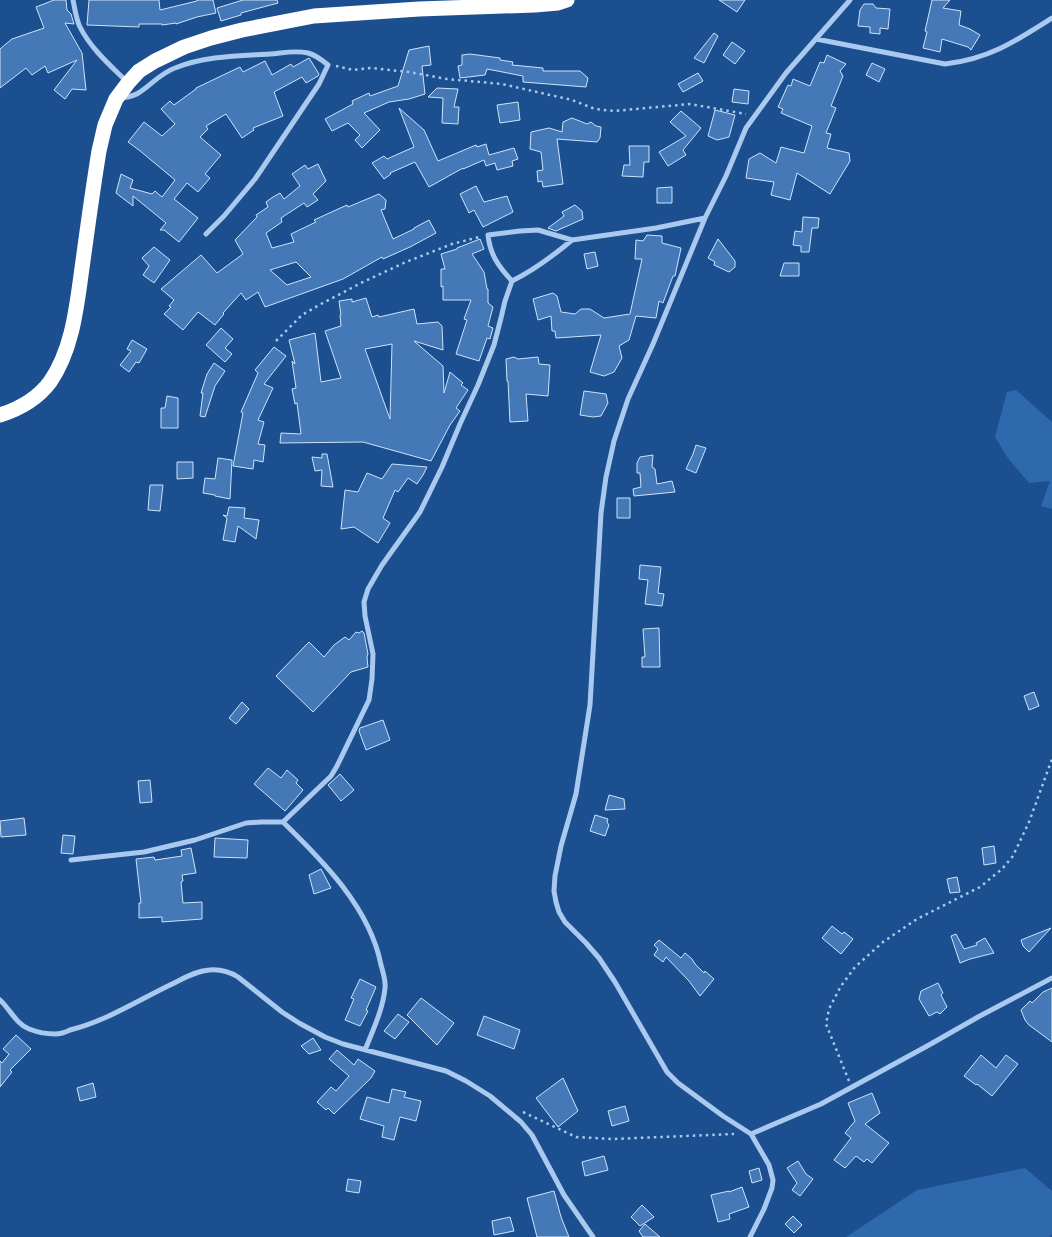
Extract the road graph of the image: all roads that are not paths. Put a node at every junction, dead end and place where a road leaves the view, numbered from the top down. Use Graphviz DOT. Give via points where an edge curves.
graph roads {
  1 [pos="73,0"];
  2 [pos="567,0"];
  3 [pos="850,0"];
  4 [pos="1052,18"];
  5 [pos="816,38"];
  6 [pos="128,83"];
  7 [pos="116,99"];
  8 [pos="705,218"];
  9 [pos="206,234"];
  10 [pos="572,240"];
  11 [pos="512,281"];
  12 [pos="0,415"];
  13 [pos="282,822"];
  14 [pos="72,860"];
  15 [pos="1052,978"];
  16 [pos="0,1000"];
  17 [pos="366,1050"];
  18 [pos="751,1134"];
  19 [pos="593,1237"];
  20 [pos="750,1237"];
  1 -- 6 [label="street" via="87,38"];
  2 -- 6 [label="highway" via="535,5 314,16 242,30 184,47 155,60"];
  3 -- 5 [label="street"];
  4 -- 5 [label="street" via="986,55 946,64"];
  5 -- 8 [label="street" via="746,128"];
  6 -- 7 [label="highway"];
  7 -- 9 [label="street" via="140,93 174,68 217,57 296,51 310,53 328,65 319,84 255,179"];
  7 -- 12 [label="highway" via="99,151 74,316 65,354 50,382 36,398"];
  8 -- 10 [label="street"];
  8 -- 18 [label="street" via="628,400 614,441 601,513 590,704 576,794 561,846 554,892 565,922 595,953 615,982 667,1072"];
  10 -- 11 [label="street"];
  10 -- 11 [label="street" via="538,230 488,236 493,256"];
  11 -- 13 [label="street" via="494,345 442,467 420,512 368,590 364,602 365,616 373,654 369,700 331,776"];
  13 -- 14 [label="street" via="246,824 144,852"];
  13 -- 17 [label="street" via="337,879 362,913 379,954 385,986 381,1009"];
  15 -- 18 [label="street" via="821,1104"];
  16 -- 17 [label="street" via="28,1029 56,1034 109,1017 200,971 218,970 238,977 282,1012 312,1030"];
  17 -- 19 [label="street" via="446,1071 490,1096 532,1135 564,1195"];
  18 -- 20 [label="street" via="769,1164 773,1180 764,1209"];
}
